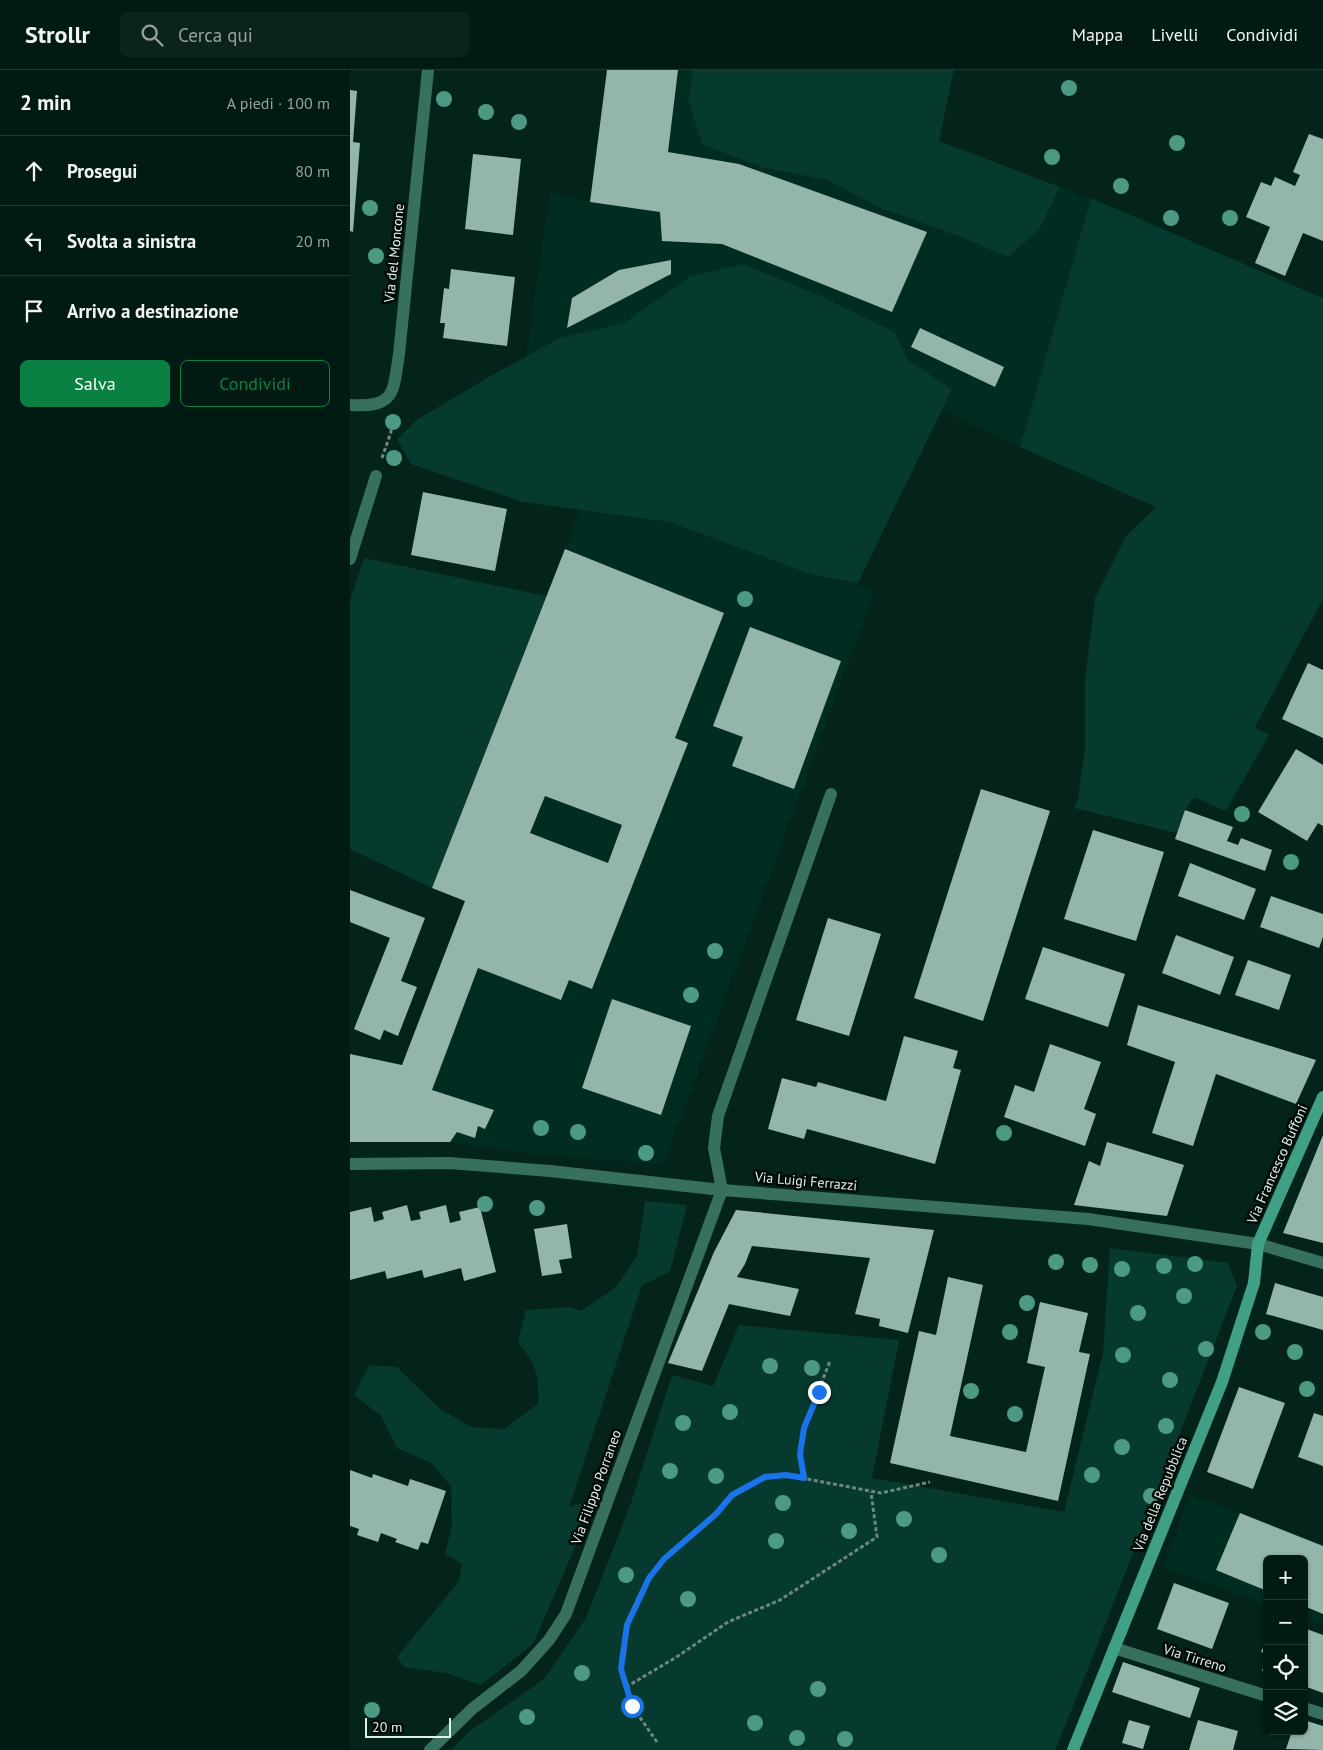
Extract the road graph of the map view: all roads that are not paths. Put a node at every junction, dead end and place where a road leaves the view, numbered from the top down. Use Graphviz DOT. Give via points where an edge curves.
graph roads {
  1 [pos="428,70"];
  2 [pos="350,405"];
  3 [pos="376,476"];
  4 [pos="350,559"];
  5 [pos="831,794"];
  6 [pos="1323,1097"];
  7 [pos="350,1164"];
  8 [pos="722,1190"];
  9 [pos="1258,1244"];
  10 [pos="1323,1263"];
  11 [pos="1114,1648"];
  12 [pos="1263,1695"];
  13 [pos="1308,1709"];
  14 [pos="1323,1714"];
  15 [pos="430,1750"];
  16 [pos="1073,1750"];
  1 -- 2 [label="street, Via del Moncone" via="393,390 382,403"];
  3 -- 4 [label="street"];
  5 -- 8 [label="street" via="718,1116 714,1148"];
  6 -- 9 [label="street, Via Francesco Buffoni"];
  7 -- 8 [label="street, Via Luigi Ferrazzi" via="458,1164 550,1170"];
  8 -- 9 [label="street, Via Luigi Ferrazzi" via="1088,1219"];
  8 -- 15 [label="street, Via Filippo Porraneo" via="566,1614 549,1640 521,1671 472,1709"];
  9 -- 10 [label="street, Via Luigi Ferrazzi"];
  9 -- 11 [label="street, Via della Repubblica" via="1254,1284 1222,1382"];
  11 -- 12 [label="street, Via Tirreno"];
  11 -- 16 [label="street, Via della Repubblica"];
  13 -- 14 [label="street"];
}
